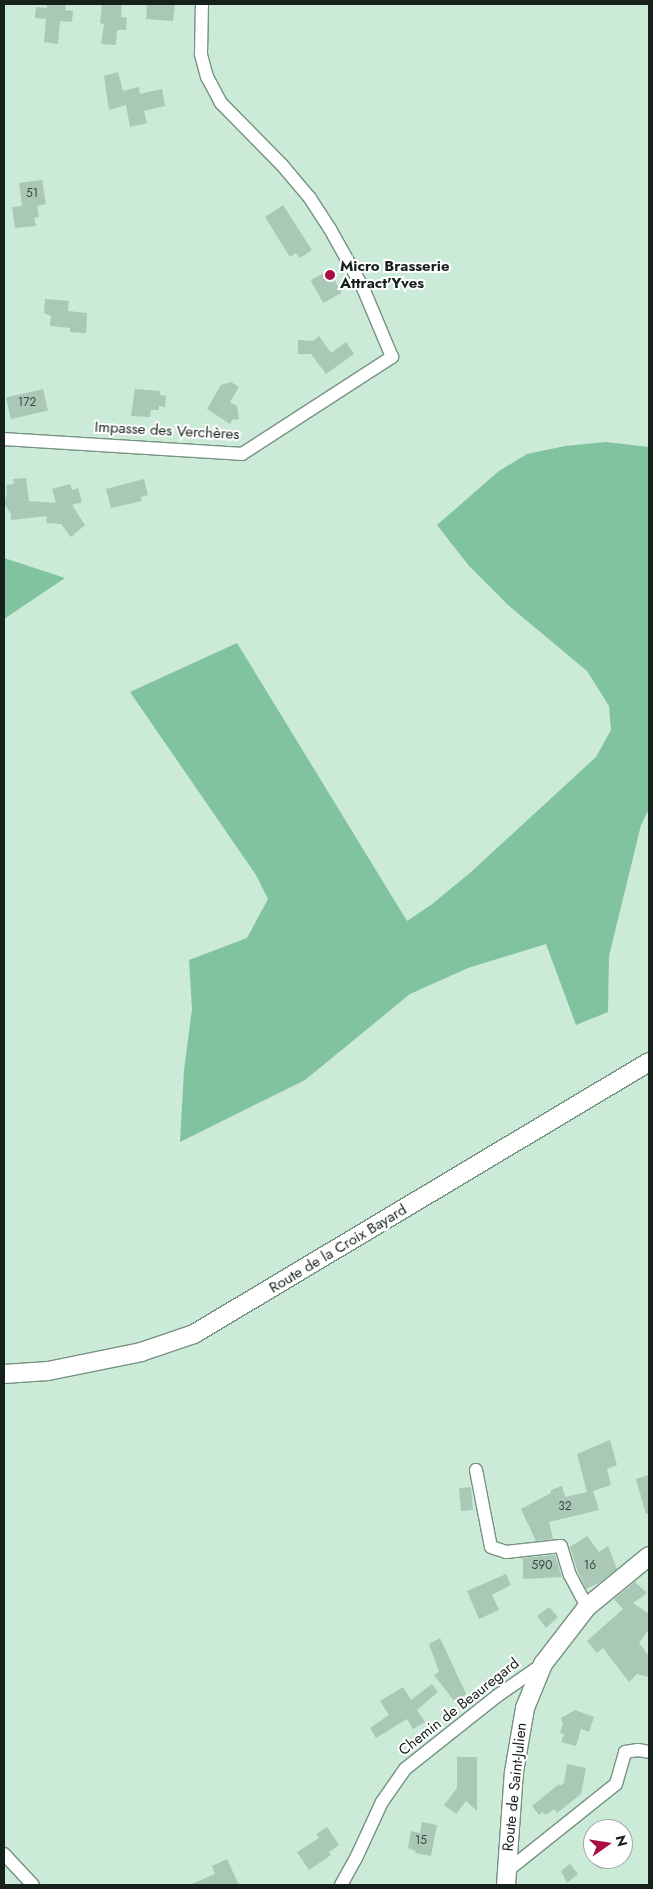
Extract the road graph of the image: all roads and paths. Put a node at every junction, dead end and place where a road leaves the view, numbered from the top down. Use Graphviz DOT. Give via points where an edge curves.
graph roads {
  1 [pos="202,4"];
  2 [pos="4,438"];
  3 [pos="649,1062"];
  4 [pos="4,1374"];
  5 [pos="476,1470"];
  6 [pos="649,1556"];
  7 [pos="587,1607"];
  8 [pos="543,1664"];
  9 [pos="649,1752"];
  10 [pos="4,1854"];
  11 [pos="506,1878"];
  12 [pos="33,1885"];
  13 [pos="341,1885"];
  1 -- 2 [label="street, Impasse des Verchères" via="201,54 207,77 221,103 309,197 367,297 392,357 242,454"];
  3 -- 4 [label="main road, Route de la Croix Bayard" via="194,1334 141,1352 48,1371"];
  5 -- 7 [label="street" via="491,1547 506,1552 561,1546 570,1576"];
  6 -- 7 [label="main road, Route de Saint-Julien"];
  7 -- 8 [label="main road, Route de Saint-Julien"];
  8 -- 11 [label="main road, Route de Saint-Julien" via="523,1717 514,1772"];
  8 -- 13 [label="street, Chemin de Beauregard" via="405,1768 382,1802"];
  9 -- 11 [label="street" via="625,1752 616,1784"];
  10 -- 12 [label="street"];
}
